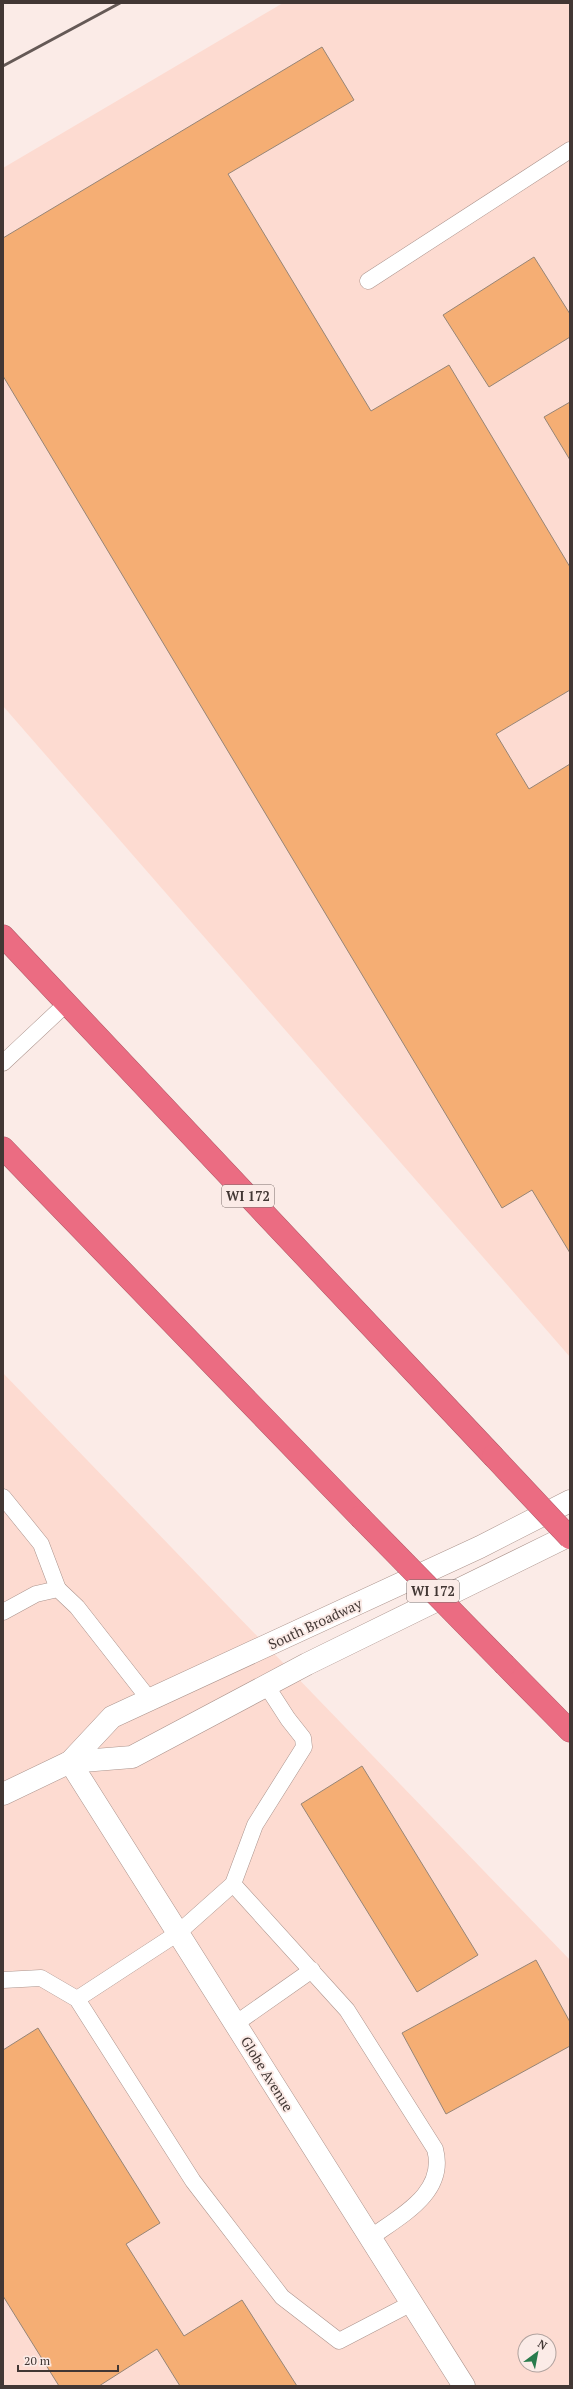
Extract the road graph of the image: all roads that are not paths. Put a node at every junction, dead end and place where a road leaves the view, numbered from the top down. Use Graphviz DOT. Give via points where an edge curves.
graph roads {
  1 [pos="570,150"];
  2 [pos="368,281"];
  3 [pos="3,936"];
  4 [pos="67,1003"];
  5 [pos="3,1064"];
  6 [pos="3,1148"];
  7 [pos="3,1497"];
  8 [pos="570,1500"];
  9 [pos="570,1535"];
  10 [pos="570,1538"];
  11 [pos="58,1589"];
  12 [pos="3,1612"];
  13 [pos="266,1685"];
  14 [pos="149,1700"];
  15 [pos="570,1731"];
  16 [pos="70,1762"];
  17 [pos="3,1794"];
  18 [pos="233,1884"];
  19 [pos="178,1933"];
  20 [pos="312,1970"];
  21 [pos="3,1980"];
  22 [pos="77,1999"];
  23 [pos="235,2024"];
  24 [pos="370,2238"];
  25 [pos="412,2303"];
  26 [pos="464,2386"];
  1 -- 2 [label="lane"];
  3 -- 4 [label="highway, WI 172"];
  4 -- 5 [label="lane"];
  4 -- 10 [label="highway, WI 172, bridge"];
  6 -- 15 [label="highway, WI 172, bridge"];
  7 -- 11 [label="lane" via="41,1544"];
  8 -- 14 [label="street, South Broadway" via="459,1557"];
  9 -- 13 [label="street, South Broadway"];
  11 -- 12 [label="lane" via="36,1594"];
  11 -- 14 [label="lane" via="77,1607"];
  13 -- 16 [label="street, South Broadway" via="132,1757"];
  13 -- 18 [label="lane" via="303,1738 304,1747 255,1825"];
  14 -- 16 [label="street, South Broadway" via="112,1717"];
  16 -- 17 [label="street, South Broadway"];
  16 -- 19 [label="street, Globe Avenue"];
  18 -- 19 [label="lane"];
  18 -- 20 [label="lane"];
  19 -- 22 [label="lane"];
  19 -- 23 [label="street, Globe Avenue"];
  20 -- 23 [label="lane"];
  20 -- 24 [label="lane" via="347,2010 435,2149 439,2163 434,2181 424,2199"];
  21 -- 22 [label="lane" via="41,1978"];
  22 -- 25 [label="lane" via="193,2181 282,2297 339,2341"];
  23 -- 24 [label="street, Globe Avenue"];
  24 -- 25 [label="street, Globe Avenue"];
  25 -- 26 [label="street, Globe Avenue"];
}
